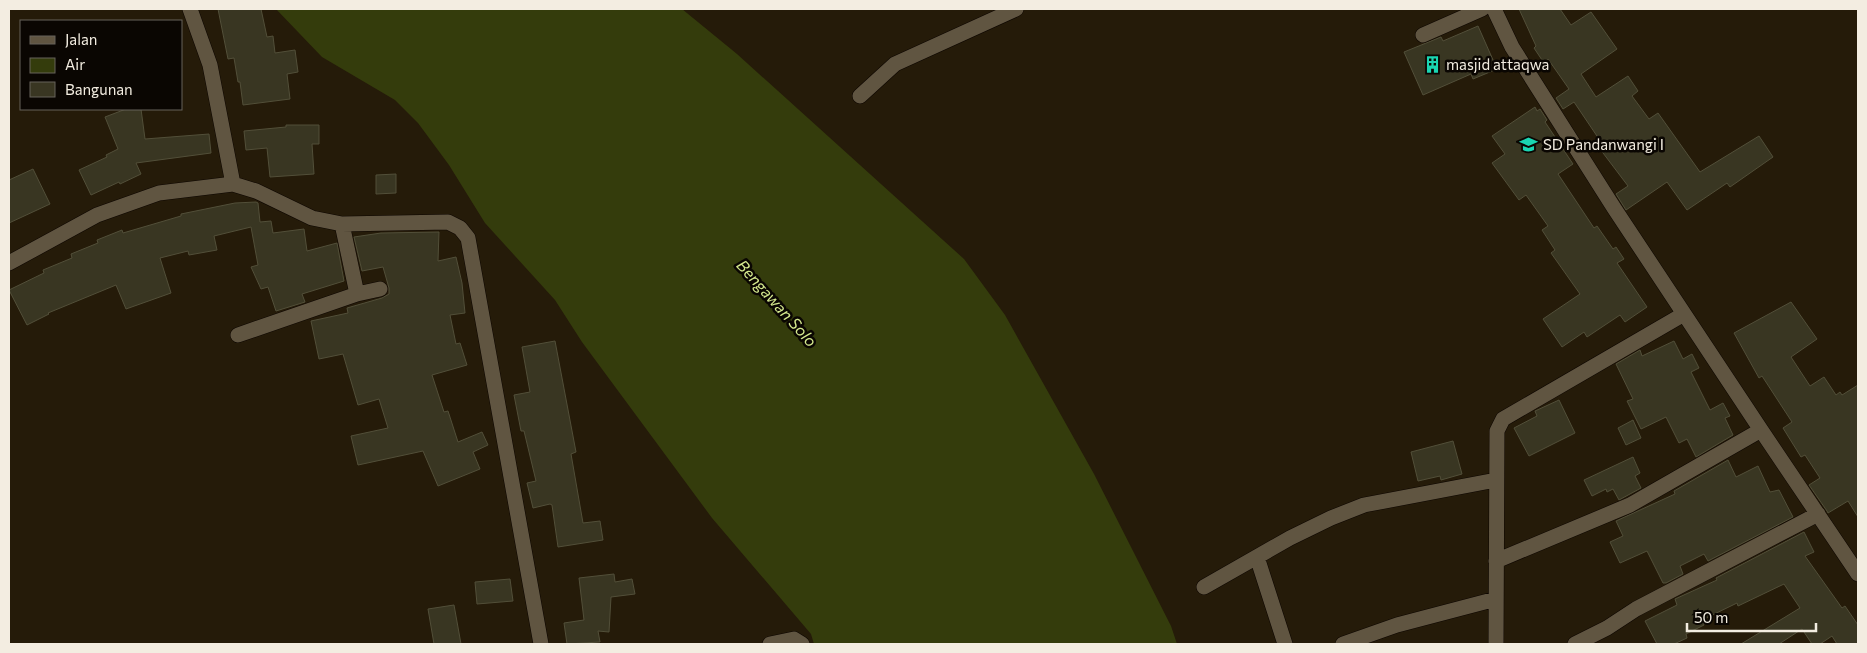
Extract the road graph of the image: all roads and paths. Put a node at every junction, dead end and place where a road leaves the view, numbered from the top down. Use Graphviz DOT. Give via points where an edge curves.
graph roads {
  1 [pos="190,9"];
  2 [pos="1016,9"];
  3 [pos="1482,9"];
  4 [pos="1494,9"];
  5 [pos="1423,36"];
  6 [pos="860,96"];
  7 [pos="233,184"];
  8 [pos="342,224"];
  9 [pos="9,263"];
  10 [pos="380,289"];
  11 [pos="357,294"];
  12 [pos="1684,314"];
  13 [pos="238,335"];
  14 [pos="1761,430"];
  15 [pos="1496,480"];
  16 [pos="1818,514"];
  17 [pos="1257,557"];
  18 [pos="1496,561"];
  19 [pos="1858,574"];
  20 [pos="1204,587"];
  21 [pos="1496,599"];
  22 [pos="541,644"];
  23 [pos="770,644"];
  24 [pos="802,644"];
  25 [pos="1285,644"];
  26 [pos="1343,644"];
  27 [pos="1496,644"];
  28 [pos="1575,644"];
  1 -- 7 [label="street" via="210,65"];
  2 -- 6 [label="street" via="895,64"];
  3 -- 5 [label="street"];
  4 -- 12 [label="street" via="1512,47"];
  7 -- 8 [label="street" via="256,191 312,218"];
  7 -- 9 [label="street" via="159,193 97,215"];
  8 -- 11 [label="street"];
  8 -- 22 [label="street" via="448,222 460,228 468,238"];
  10 -- 11 [label="street"];
  11 -- 13 [label="street"];
  12 -- 14 [label="street"];
  12 -- 15 [label="street" via="1503,418 1497,431"];
  14 -- 16 [label="street"];
  14 -- 18 [label="street" via="1630,506"];
  15 -- 17 [label="street" via="1364,505 1331,518"];
  15 -- 18 [label="street"];
  16 -- 19 [label="street"];
  16 -- 28 [label="street"];
  17 -- 20 [label="street"];
  17 -- 25 [label="street"];
  18 -- 21 [label="street"];
  21 -- 26 [label="street" via="1397,625"];
  21 -- 27 [label="street"];
  23 -- 24 [label="street" via="794,639"];
}
